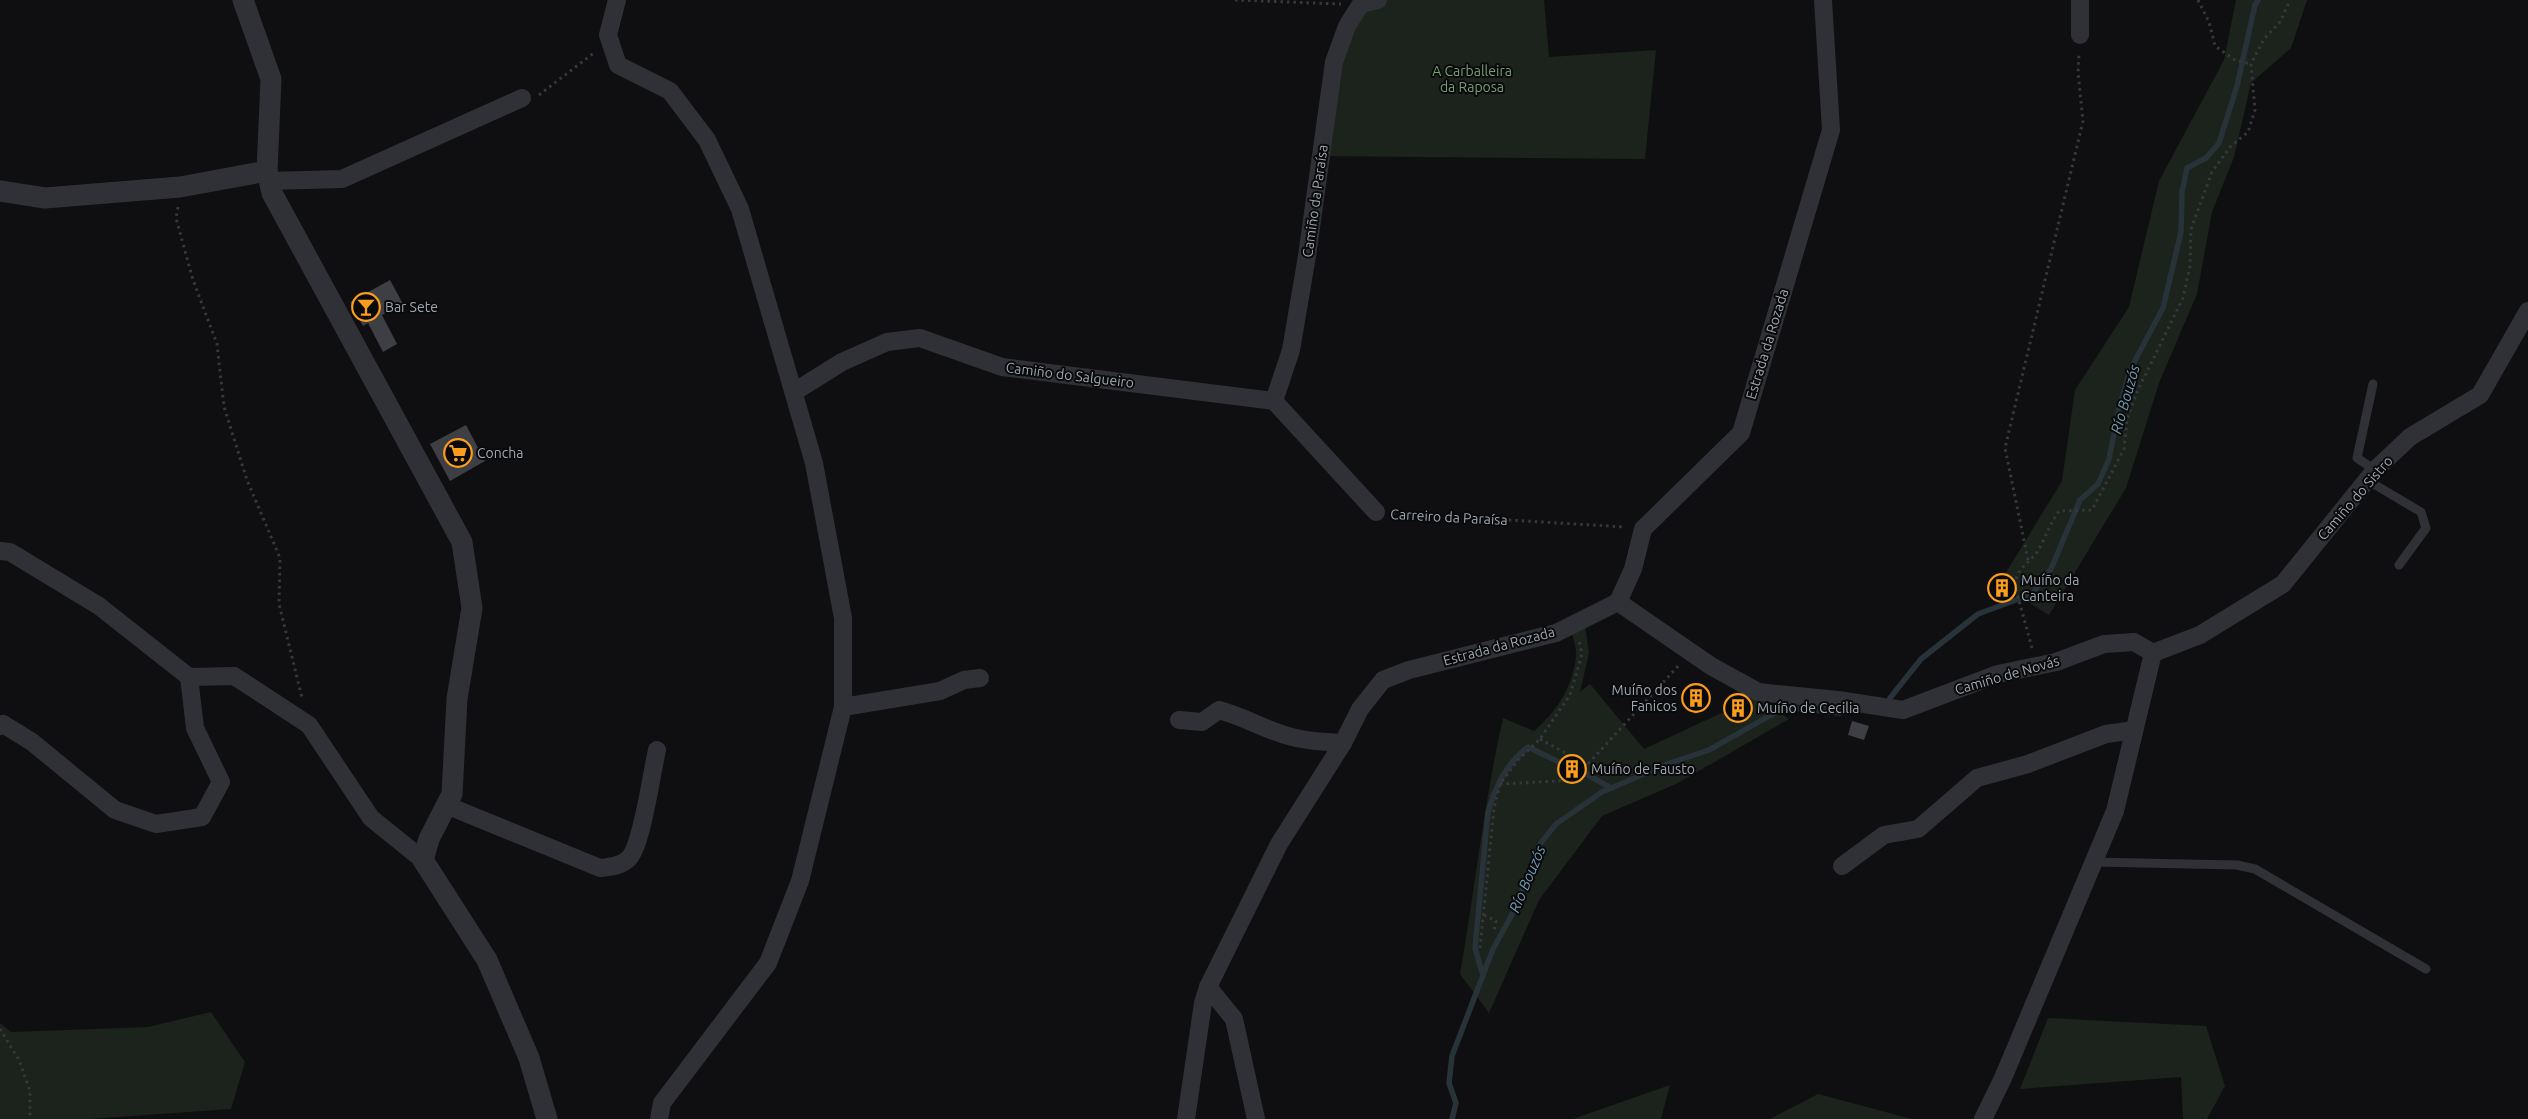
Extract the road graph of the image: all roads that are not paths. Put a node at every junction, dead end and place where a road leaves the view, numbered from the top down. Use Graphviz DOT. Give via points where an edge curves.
graph roads {
  1 [pos="242,0"];
  2 [pos="617,0"];
  3 [pos="1823,0"];
  4 [pos="2080,0"];
  5 [pos="1370,2"];
  6 [pos="2080,35"];
  7 [pos="522,98"];
  8 [pos="268,176"];
  9 [pos="0,190"];
  10 [pos="2528,311"];
  11 [pos="2373,384"];
  12 [pos="794,392"];
  13 [pos="1274,401"];
  14 [pos="2371,475"];
  15 [pos="1376,512"];
  16 [pos="0,551"];
  17 [pos="2399,565"];
  18 [pos="1618,602"];
  19 [pos="2153,652"];
  20 [pos="189,677"];
  21 [pos="980,678"];
  22 [pos="843,707"];
  23 [pos="1179,720"];
  24 [pos="0,726"];
  25 [pos="2134,730"];
  26 [pos="1343,743"];
  27 [pos="657,750"];
  28 [pos="446,805"];
  29 [pos="423,860"];
  30 [pos="2094,862"];
  31 [pos="1842,866"];
  32 [pos="2426,969"];
  33 [pos="1208,987"];
  34 [pos="547,1119"];
  35 [pos="659,1119"];
  36 [pos="1186,1119"];
  37 [pos="1256,1119"];
  38 [pos="1982,1119"];
  1 -- 8 [label="street" via="271,79"];
  2 -- 12 [label="street" via="608,36 618,65 670,91 707,140 740,209"];
  3 -- 18 [label="street, Estrada da Rozada" via="1831,130 1741,433 1643,528 1633,569"];
  4 -- 6 [label="street"];
  5 -- 13 [label="street, Camiño da Paraísa" via="1347,26 1334,62 1291,350"];
  7 -- 8 [label="street" via="342,179"];
  8 -- 9 [label="street" via="45,198"];
  8 -- 28 [label="street" via="272,193 462,542 472,608 457,699 452,794"];
  10 -- 14 [label="street, Camiño do Sistro" via="2480,395 2410,438"];
  11 -- 14 [label="lane" via="2357,458"];
  12 -- 13 [label="street, Camiño do Salgueiro" via="842,362 887,342 920,338 1002,367"];
  12 -- 22 [label="street" via="814,463 843,618"];
  13 -- 15 [label="street, Carreiro da Paraísa"];
  14 -- 17 [label="lane" via="2421,512 2426,528"];
  14 -- 19 [label="street, Camiño do Sistro" via="2283,584 2200,635"];
  16 -- 20 [label="street" via="10,552 99,606"];
  18 -- 19 [label="street, Camiño de Novás" via="1691,653 1758,692 1903,710 1971,683 2104,644 2134,642"];
  18 -- 26 [label="street, Estrada da Rozada" via="1556,632 1409,670 1383,680 1360,709"];
  19 -- 25 [label="street"];
  20 -- 24 [label="street" via="195,728 222,782 202,817 156,824 115,810 32,742 3,724"];
  20 -- 29 [label="street" via="234,676 309,725 371,818"];
  21 -- 22 [label="street" via="964,680 940,691"];
  22 -- 35 [label="street" via="800,881 768,963 662,1103"];
  23 -- 26 [label="street" via="1202,722 1218,710 1240,715 1285,735"];
  25 -- 30 [label="street" via="2115,811"];
  25 -- 31 [label="street" via="2106,734 2028,764 1977,778 1918,829 1884,836"];
  26 -- 33 [label="street, Estrada da Rozada" via="1279,844"];
  27 -- 28 [label="street" via="636,845 627,861 615,866 600,868"];
  28 -- 29 [label="street" via="429,839"];
  29 -- 34 [label="street" via="487,960 529,1058"];
  30 -- 32 [label="lane" via="2237,865 2255,869"];
  30 -- 38 [label="street" via="2003,1078"];
  33 -- 36 [label="street, Estrada da Rozada"];
  33 -- 37 [label="street" via="1234,1019"];
}
